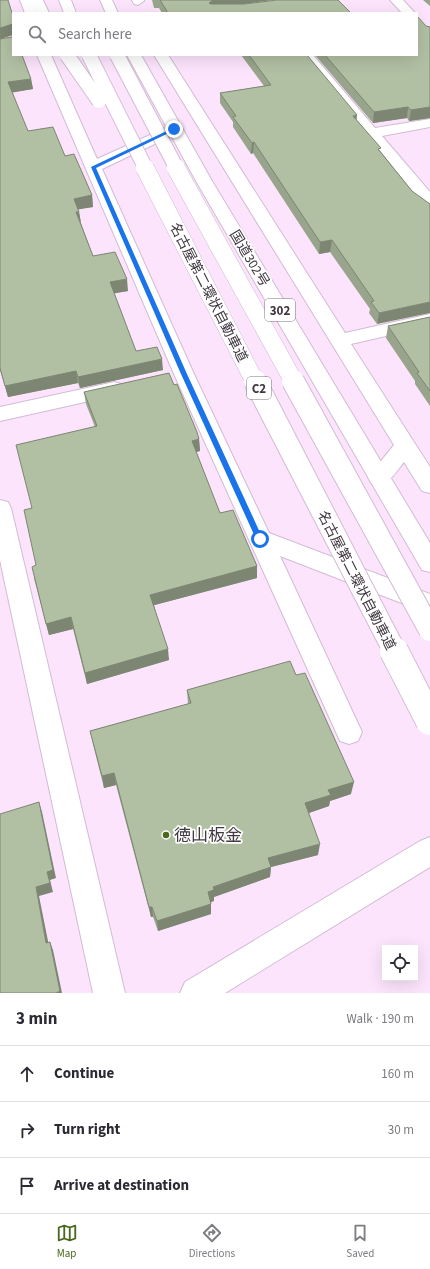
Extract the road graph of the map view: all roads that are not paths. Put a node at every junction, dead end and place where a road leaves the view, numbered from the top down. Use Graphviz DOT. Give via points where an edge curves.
graph roads {
  1 [pos="26,0"];
  2 [pos="37,0"];
  3 [pos="65,0"];
  4 [pos="107,0"];
  5 [pos="396,0"];
  6 [pos="269,6"];
  7 [pos="251,8"];
  8 [pos="31,12"];
  9 [pos="43,12"];
  10 [pos="70,12"];
  11 [pos="112,12"];
  12 [pos="408,12"];
  13 [pos="44,56"];
  14 [pos="68,56"];
  15 [pos="89,56"];
  16 [pos="118,56"];
  17 [pos="128,56"];
  18 [pos="135,56"];
  19 [pos="163,56"];
  20 [pos="307,56"];
  21 [pos="151,85"];
  22 [pos="184,91"];
  23 [pos="430,123"];
  24 [pos="174,129"];
  25 [pos="372,133"];
  26 [pos="174,164"];
  27 [pos="93,167"];
  28 [pos="145,168"];
  29 [pos="430,202"];
  30 [pos="430,320"];
  31 [pos="340,340"];
  32 [pos="130,385"];
  33 [pos="0,414"];
  34 [pos="406,446"];
  35 [pos="379,477"];
  36 [pos="430,485"];
  37 [pos="0,508"];
  38 [pos="260,539"];
  39 [pos="430,563"];
  40 [pos="430,604"];
  41 [pos="430,630"];
  42 [pos="430,721"];
  43 [pos="348,732"];
  44 [pos="430,851"];
  45 [pos="109,993"];
  46 [pos="196,993"];
  1 -- 8 [label="main road"];
  2 -- 9 [label="main road"];
  3 -- 10 [label="main road"];
  4 -- 11 [label="main road"];
  5 -- 12 [label="main road"];
  6 -- 7 [label="main road"];
  13 -- 27 [label="main road"];
  14 -- 28 [label="main road, bridge"];
  15 -- 28 [label="main road, 名古屋第二環状自動車道 / C2, bridge"];
  16 -- 26 [label="main road, 名古屋第二環状自動車道 / C2, bridge"];
  17 -- 26 [label="main road, bridge"];
  18 -- 21 [label="main road, 国道302号 / 302"];
  19 -- 22 [label="main road"];
  20 -- 25 [label="main road"];
  21 -- 22 [label="main road"];
  21 -- 24 [label="main road, 国道302号 / 302"];
  22 -- 31 [label="main road"];
  23 -- 25 [label="main road"];
  24 -- 27 [label="main road"];
  24 -- 35 [label="main road, 国道302号 / 302"];
  25 -- 29 [label="main road"];
  26 -- 41 [label="main road, 名古屋第二環状自動車道 / C2, bridge"];
  27 -- 38 [label="main road" via="176,375"];
  28 -- 42 [label="main road, 名古屋第二環状自動車道 / C2, bridge"];
  30 -- 31 [label="main road"];
  31 -- 34 [label="main road"];
  32 -- 33 [label="main road"];
  34 -- 35 [label="main road"];
  34 -- 36 [label="main road"];
  35 -- 39 [label="main road, 国道302号 / 302"];
  37 -- 45 [label="main road"];
  38 -- 40 [label="main road"];
  38 -- 43 [label="main road"];
  44 -- 46 [label="main road"];
}
